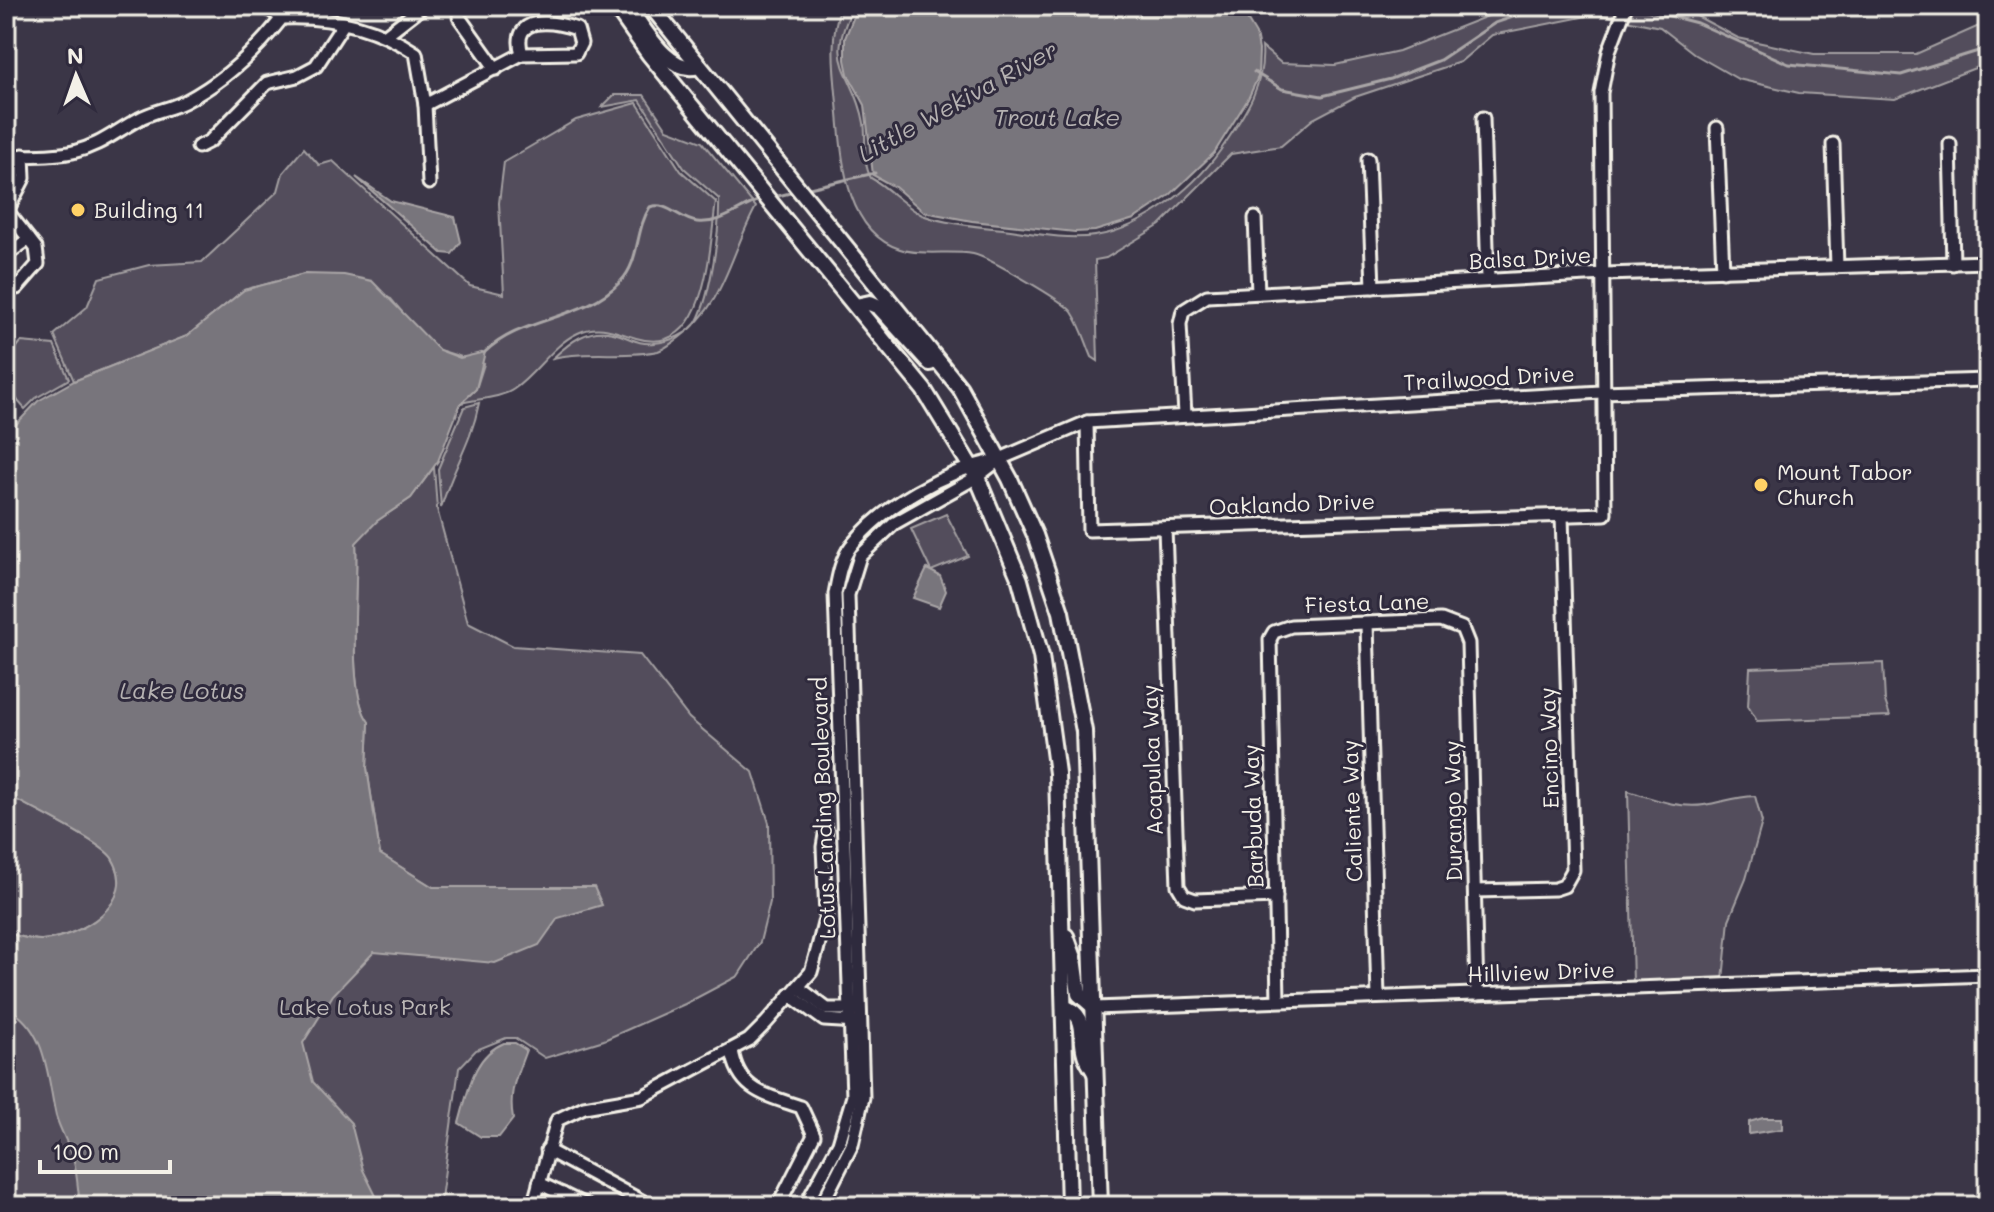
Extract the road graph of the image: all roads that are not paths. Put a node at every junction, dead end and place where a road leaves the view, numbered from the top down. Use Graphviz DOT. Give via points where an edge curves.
graph roads {
  1 [pos="265,6"];
  2 [pos="423,6"];
  3 [pos="615,6"];
  4 [pos="627,6"];
  5 [pos="651,6"];
  6 [pos="1625,10"];
  7 [pos="459,17"];
  8 [pos="282,18"];
  9 [pos="344,23"];
  10 [pos="387,34"];
  11 [pos="522,54"];
  12 [pos="698,66"];
  13 [pos="496,69"];
  14 [pos="425,105"];
  15 [pos="1483,118"];
  16 [pos="1717,128"];
  17 [pos="1833,144"];
  18 [pos="1950,144"];
  19 [pos="198,147"];
  20 [pos="23,155"];
  21 [pos="6,156"];
  22 [pos="1368,159"];
  23 [pos="429,183"];
  24 [pos="1255,218"];
  25 [pos="29,239"];
  26 [pos="6,255"];
  27 [pos="1988,262"];
  28 [pos="1953,264"];
  29 [pos="1837,267"];
  30 [pos="1723,271"];
  31 [pos="1605,274"];
  32 [pos="1488,280"];
  33 [pos="1373,287"];
  34 [pos="6,288"];
  35 [pos="1258,293"];
  36 [pos="856,306"];
  37 [pos="1988,380"];
  38 [pos="960,388"];
  39 [pos="1601,392"];
  40 [pos="1185,415"];
  41 [pos="1087,422"];
  42 [pos="1000,459"];
  43 [pos="973,472"];
  44 [pos="1562,516"];
  45 [pos="1165,528"];
  46 [pos="1367,624"];
  47 [pos="1462,628"];
  48 [pos="1274,632"];
  49 [pos="826,829"];
  50 [pos="1475,891"];
  51 [pos="1276,897"];
  52 [pos="1062,925"];
  53 [pos="1988,975"];
  54 [pos="794,991"];
  55 [pos="1477,994"];
  56 [pos="1378,997"];
  57 [pos="1278,1000"];
  58 [pos="1064,1007"];
  59 [pos="1095,1008"];
  60 [pos="849,1015"];
  61 [pos="862,1015"];
  62 [pos="732,1050"];
  63 [pos="1097,1077"];
  64 [pos="547,1150"];
  65 [pos="539,1183"];
  66 [pos="562,1200"];
  67 [pos="533,1206"];
  68 [pos="587,1206"];
  69 [pos="651,1206"];
  70 [pos="778,1206"];
  71 [pos="805,1206"];
  72 [pos="821,1206"];
  73 [pos="1069,1206"];
  74 [pos="1100,1206"];
  1 -- 8 [label="street"];
  2 -- 10 [label="street"];
  3 -- 36 [label="main road"];
  4 -- 12 [label="main road" via="669,60 683,68"];
  5 -- 12 [label="main road"];
  6 -- 31 [label="street" via="1601,93"];
  7 -- 13 [label="street"];
  8 -- 9 [label="street"];
  8 -- 20 [label="street" via="258,48 183,103 156,110 93,146"];
  9 -- 10 [label="street"];
  9 -- 19 [label="street" via="316,66 267,83"];
  10 -- 14 [label="street" via="416,53"];
  11 -- 11 [label="street" via="576,53 581,43 577,29 555,22 533,24 521,32"];
  11 -- 13 [label="street"];
  12 -- 38 [label="main road"];
  13 -- 14 [label="street"];
  14 -- 23 [label="street"];
  15 -- 32 [label="street"];
  16 -- 30 [label="street"];
  17 -- 29 [label="street"];
  18 -- 28 [label="street"];
  20 -- 21 [label="street"];
  20 -- 25 [label="street" via="24,178 7,211"];
  22 -- 33 [label="street"];
  24 -- 35 [label="street"];
  25 -- 26 [label="street"];
  25 -- 34 [label="street" via="38,264 17,288"];
  27 -- 28 [label="street, Balsa Drive"];
  28 -- 29 [label="street, Balsa Drive"];
  29 -- 30 [label="street, Balsa Drive"];
  30 -- 31 [label="street, Balsa Drive"];
  31 -- 32 [label="street, Balsa Drive"];
  31 -- 39 [label="street"];
  32 -- 33 [label="street, Balsa Drive"];
  33 -- 35 [label="street, Balsa Drive"];
  35 -- 40 [label="street, Balsa Drive" via="1207,296 1183,311"];
  36 -- 38 [label="main road" via="879,307 938,372"];
  36 -- 43 [label="main road" via="924,390"];
  37 -- 39 [label="street, Trailwood Drive"];
  38 -- 42 [label="main road"];
  39 -- 40 [label="street, Trailwood Drive"];
  39 -- 44 [label="street, Oaklando Drive" via="1605,514"];
  40 -- 41 [label="street, Trailwood Drive"];
  41 -- 42 [label="street, Trailwood Drive"];
  41 -- 45 [label="street, Oaklando Drive" via="1089,530"];
  42 -- 43 [label="street, Trailwood Drive"];
  42 -- 59 [label="main road" via="1049,573 1078,692 1088,773"];
  43 -- 52 [label="main road" via="1020,580 1046,682 1057,773"];
  43 -- 60 [label="street, Lotus Landing Boulevard" via="887,512 849,548 838,580"];
  43 -- 61 [label="street, Lotus Landing Boulevard" via="895,523 860,556 848,595"];
  44 -- 45 [label="street, Oaklando Drive"];
  44 -- 50 [label="street, Encino Way" via="1573,870 1564,886 1555,889"];
  45 -- 51 [label="street, Acapulca Way" via="1178,886 1195,900"];
  46 -- 47 [label="street, Fiesta Lane" via="1441,620"];
  46 -- 48 [label="street, Fiesta Lane" via="1291,626"];
  46 -- 56 [label="street, Caliente Way"];
  47 -- 50 [label="street, Durango Way" via="1468,643"];
  48 -- 51 [label="street, Barbuda Way" via="1268,652"];
  49 -- 54 [label="street" via="826,915 811,972"];
  50 -- 55 [label="street, Durango Way"];
  51 -- 57 [label="street, Barbuda Way"];
  52 -- 58 [label="main road"];
  52 -- 59 [label="main road" via="1079,994"];
  53 -- 55 [label="street, Hillview Drive"];
  54 -- 60 [label="street" via="826,1014"];
  54 -- 62 [label="street" via="749,1040"];
  55 -- 56 [label="street, Hillview Drive"];
  56 -- 57 [label="street, Hillview Drive"];
  57 -- 59 [label="street, Hillview Drive"];
  58 -- 63 [label="main road" via="1080,1019 1084,1053"];
  58 -- 73 [label="main road"];
  59 -- 63 [label="main road"];
  60 -- 61 [label="street"];
  60 -- 71 [label="street, Lotus Landing Boulevard" via="853,1096 839,1143"];
  61 -- 72 [label="street, Lotus Landing Boulevard" via="863,1097 852,1145"];
  62 -- 64 [label="street" via="642,1097 569,1113 553,1127"];
  62 -- 70 [label="street" via="746,1084 801,1107 812,1127 814,1135"];
  63 -- 74 [label="main road"];
  64 -- 65 [label="street"];
  64 -- 69 [label="street"];
  65 -- 66 [label="street"];
  65 -- 67 [label="street"];
  66 -- 68 [label="street"];
}
